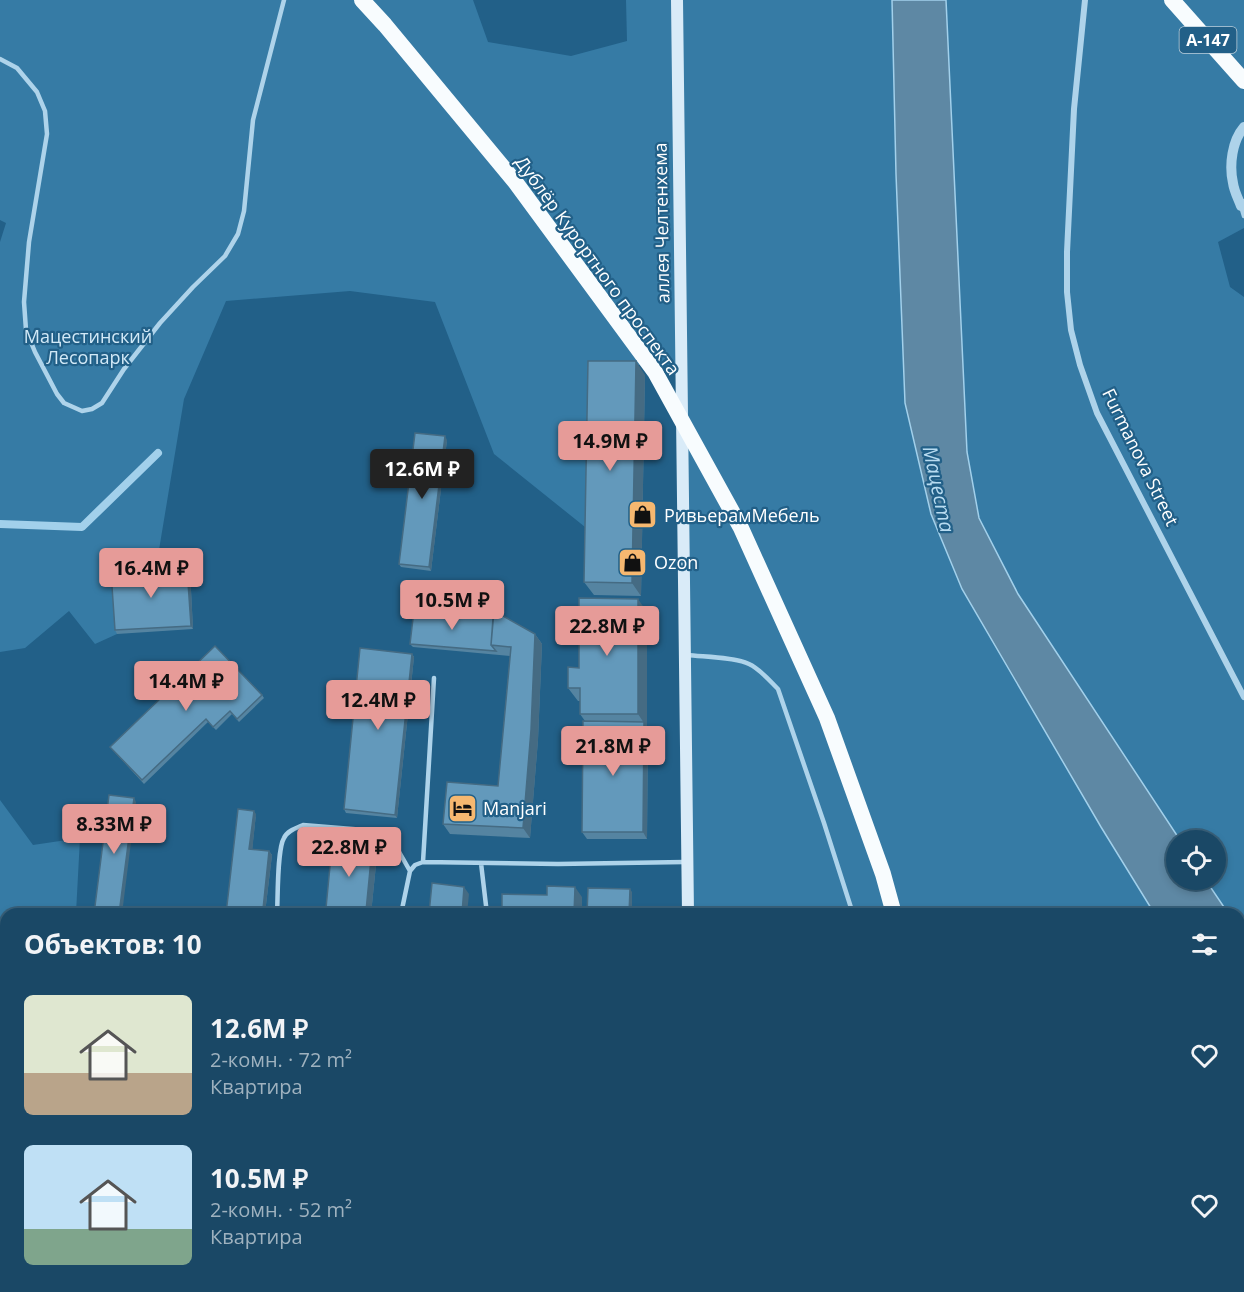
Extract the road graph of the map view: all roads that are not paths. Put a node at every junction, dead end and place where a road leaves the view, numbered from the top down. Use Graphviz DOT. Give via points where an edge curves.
graph roads {
  1 [pos="284,0"];
  2 [pos="362,0"];
  3 [pos="677,0"];
  4 [pos="1084,0"];
  5 [pos="1172,0"];
  6 [pos="0,59"];
  7 [pos="1244,81"];
  8 [pos="1244,127"];
  9 [pos="1243,208"];
  10 [pos="684,655"];
  11 [pos="434,678"];
  12 [pos="1244,697"];
  13 [pos="423,862"];
  14 [pos="688,862"];
  15 [pos="481,863"];
  16 [pos="410,871"];
  17 [pos="277,908"];
  18 [pos="402,908"];
  19 [pos="486,908"];
  20 [pos="688,908"];
  21 [pos="851,908"];
  22 [pos="892,908"];
  1 -- 6 [label="lane" via="253,120 238,234 225,256 160,323 102,403 92,409 82,411 64,403 27,330 24,302 29,242 47,134 45,111 37,92 17,68"];
  2 -- 22 [label="highway, Дублёр Курортного проспекта, bridge" via="516,183 655,372 741,528 827,718"];
  3 -- 10 [label="main road, аллея Челтенхема"];
  4 -- 12 [label="street, Furmanova Street" via="1067,252 1071,330 1097,413"];
  5 -- 7 [label="highway, А-147"];
  8 -- 9 [label="street" via="1232,162 1232,182"];
  10 -- 14 [label="main road, аллея Челтенхема"];
  10 -- 21 [label="lane" via="750,664 778,689"];
  11 -- 13 [label="lane"];
  13 -- 15 [label="lane"];
  13 -- 16 [label="lane"];
  14 -- 15 [label="lane"];
  14 -- 20 [label="main road, аллея Челтенхема"];
  15 -- 19 [label="lane"];
  16 -- 17 [label="lane" via="398,850 377,831 303,825 284,837 280,848"];
  16 -- 18 [label="lane"];
}
